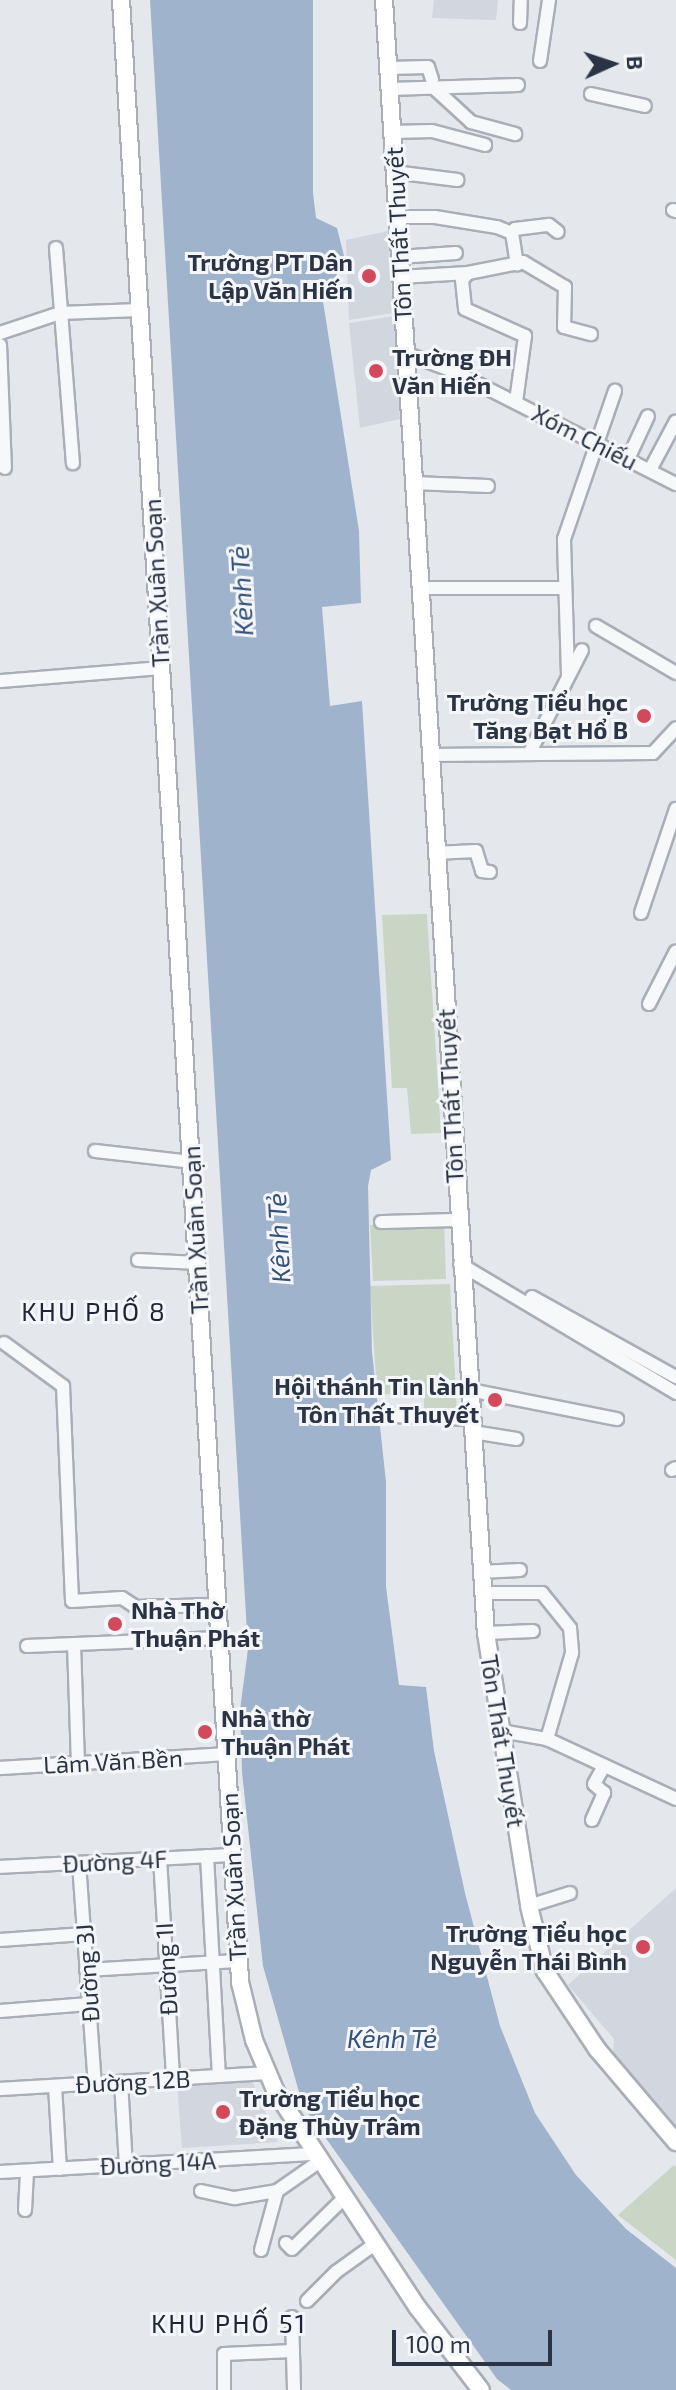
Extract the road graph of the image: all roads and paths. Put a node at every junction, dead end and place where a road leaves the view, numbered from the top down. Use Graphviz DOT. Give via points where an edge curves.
graph roads {
  1 [pos="121,0"];
  2 [pos="384,0"];
  3 [pos="521,0"];
  4 [pos="549,0"];
  5 [pos="520,23"];
  6 [pos="540,61"];
  7 [pos="388,68"];
  8 [pos="432,83"];
  9 [pos="518,85"];
  10 [pos="389,89"];
  11 [pos="591,94"];
  12 [pos="645,106"];
  13 [pos="392,132"];
  14 [pos="515,134"];
  15 [pos="485,145"];
  16 [pos="394,172"];
  17 [pos="457,180"];
  18 [pos="397,217"];
  19 [pos="558,232"];
  20 [pos="512,233"];
  21 [pos="56,248"];
  22 [pos="456,253"];
  23 [pos="399,257"];
  24 [pos="517,265"];
  25 [pos="468,273"];
  26 [pos="400,277"];
  27 [pos="139,310"];
  28 [pos="60,313"];
  29 [pos="0,333"];
  30 [pos="591,334"];
  31 [pos="0,345"];
  32 [pos="405,353"];
  33 [pos="615,391"];
  34 [pos="516,402"];
  35 [pos="648,416"];
  36 [pos="676,421"];
  37 [pos="595,441"];
  38 [pos="628,459"];
  39 [pos="73,463"];
  40 [pos="5,468"];
  41 [pos="650,470"];
  42 [pos="413,483"];
  43 [pos="676,484"];
  44 [pos="488,486"];
  45 [pos="419,588"];
  46 [pos="562,588"];
  47 [pos="596,626"];
  48 [pos="582,650"];
  49 [pos="161,668"];
  50 [pos="676,673"];
  51 [pos="568,675"];
  52 [pos="0,681"];
  53 [pos="676,728"];
  54 [pos="531,750"];
  55 [pos="429,755"];
  56 [pos="676,809"];
  57 [pos="435,853"];
  58 [pos="490,872"];
  59 [pos="641,913"];
  60 [pos="676,951"];
  61 [pos="649,1004"];
  62 [pos="95,1151"];
  63 [pos="191,1162"];
  64 [pos="457,1220"];
  65 [pos="381,1222"];
  66 [pos="138,1260"];
  67 [pos="460,1260"];
  68 [pos="197,1263"];
  69 [pos="4,1343"];
  70 [pos="676,1377"];
  71 [pos="470,1390"];
  72 [pos="676,1393"];
  73 [pos="393,1416"];
  74 [pos="617,1419"];
  75 [pos="472,1425"];
  76 [pos="516,1439"];
  77 [pos="520,1570"];
  78 [pos="480,1572"];
  79 [pos="482,1593"];
  80 [pos="217,1605"];
  81 [pos="533,1631"];
  82 [pos="486,1633"];
  83 [pos="219,1638"];
  84 [pos="74,1644"];
  85 [pos="27,1646"];
  86 [pos="501,1731"];
  87 [pos="547,1739"];
  88 [pos="226,1754"];
  89 [pos="78,1763"];
  90 [pos="604,1766"];
  91 [pos="0,1768"];
  92 [pos="676,1799"];
  93 [pos="592,1820"];
  94 [pos="230,1855"];
  95 [pos="207,1856"];
  96 [pos="160,1858"];
  97 [pos="79,1863"];
  98 [pos="0,1867"];
  99 [pos="570,1893"];
  100 [pos="529,1906"];
  101 [pos="84,1934"];
  102 [pos="0,1940"];
  103 [pos="237,1961"];
  104 [pos="213,1962"];
  105 [pos="166,1965"];
  106 [pos="86,1970"];
  107 [pos="89,2004"];
  108 [pos="0,2011"];
  109 [pos="267,2073"];
  110 [pos="219,2076"];
  111 [pos="173,2079"];
  112 [pos="121,2082"];
  113 [pos="95,2084"];
  114 [pos="55,2086"];
  115 [pos="0,2089"];
  116 [pos="676,2142"];
  117 [pos="318,2157"];
  118 [pos="126,2165"];
  119 [pos="60,2169"];
  120 [pos="27,2171"];
  121 [pos="0,2172"];
  122 [pos="201,2191"];
  123 [pos="277,2191"];
  124 [pos="343,2199"];
  125 [pos="25,2210"];
  126 [pos="286,2243"];
  127 [pos="375,2244"];
  128 [pos="261,2250"];
  129 [pos="307,2301"];
  130 [pos="292,2317"];
  131 [pos="293,2351"];
  132 [pos="224,2390"];
  133 [pos="294,2390"];
  134 [pos="481,2390"];
  1 -- 27 [label="main road, Trần Xuân Soạn"];
  2 -- 7 [label="main road, Tôn Thất Thuyết"];
  3 -- 5 [label="street"];
  4 -- 6 [label="street"];
  7 -- 8 [label="street" via="428,67"];
  7 -- 10 [label="main road, Tôn Thất Thuyết"];
  8 -- 9 [label="street"];
  8 -- 10 [label="street"];
  8 -- 14 [label="street" via="471,122"];
  10 -- 13 [label="main road, Tôn Thất Thuyết"];
  11 -- 12 [label="street"];
  13 -- 15 [label="street" via="432,131"];
  13 -- 16 [label="main road, Tôn Thất Thuyết"];
  16 -- 17 [label="street"];
  16 -- 18 [label="main road, Tôn Thất Thuyết"];
  18 -- 20 [label="street" via="435,217"];
  18 -- 23 [label="main road, Tôn Thất Thuyết"];
  19 -- 20 [label="street" via="549,225"];
  20 -- 24 [label="street"];
  21 -- 28 [label="street"];
  22 -- 23 [label="street"];
  23 -- 26 [label="main road, Tôn Thất Thuyết"];
  24 -- 25 [label="street"];
  24 -- 30 [label="street" via="523,262 565,287 560,321"];
  25 -- 26 [label="street"];
  25 -- 34 [label="street" via="462,280 465,309 525,336"];
  26 -- 32 [label="main road, Tôn Thất Thuyết"];
  27 -- 28 [label="street"];
  27 -- 49 [label="main road, Trần Xuân Soạn"];
  28 -- 29 [label="street"];
  28 -- 39 [label="street"];
  31 -- 40 [label="street"];
  32 -- 34 [label="street, Xóm Chiếu"];
  32 -- 42 [label="main road, Tôn Thất Thuyết"];
  33 -- 37 [label="street"];
  34 -- 37 [label="street, Xóm Chiếu"];
  35 -- 38 [label="street"];
  36 -- 41 [label="street"];
  37 -- 38 [label="street, Xóm Chiếu"];
  37 -- 46 [label="street" via="564,539"];
  38 -- 41 [label="street, Xóm Chiếu"];
  41 -- 43 [label="street, Xóm Chiếu"];
  42 -- 44 [label="street"];
  42 -- 45 [label="main road, Tôn Thất Thuyết"];
  45 -- 46 [label="street"];
  45 -- 55 [label="main road, Tôn Thất Thuyết"];
  46 -- 51 [label="street"];
  47 -- 50 [label="street"];
  48 -- 51 [label="street"];
  49 -- 52 [label="street"];
  49 -- 63 [label="main road, Trần Xuân Soạn"];
  51 -- 54 [label="street"];
  53 -- 54 [label="street" via="653,753"];
  54 -- 55 [label="street"];
  55 -- 57 [label="main road, Tôn Thất Thuyết"];
  56 -- 59 [label="street"];
  57 -- 58 [label="street" via="476,851 482,871"];
  57 -- 64 [label="main road, Tôn Thất Thuyết"];
  60 -- 61 [label="street"];
  62 -- 63 [label="street"];
  63 -- 68 [label="main road, Trần Xuân Soạn"];
  64 -- 65 [label="street"];
  64 -- 67 [label="main road, Tôn Thất Thuyết"];
  66 -- 68 [label="street"];
  67 -- 70 [label="street"];
  67 -- 71 [label="main road, Tôn Thất Thuyết"];
  67 -- 72 [label="street"];
  68 -- 80 [label="main road, Trần Xuân Soạn"];
  69 -- 80 [label="street" via="63,1386 72,1601 122,1598 136,1607"];
  71 -- 74 [label="street"];
  71 -- 75 [label="main road, Tôn Thất Thuyết"];
  73 -- 75 [label="street"];
  75 -- 76 [label="street"];
  75 -- 78 [label="main road, Tôn Thất Thuyết"];
  77 -- 78 [label="street"];
  78 -- 79 [label="main road, Tôn Thất Thuyết"];
  79 -- 82 [label="main road, Tôn Thất Thuyết"];
  79 -- 87 [label="street" via="542,1593 570,1628 572,1653"];
  80 -- 83 [label="main road, Trần Xuân Soạn"];
  81 -- 82 [label="street"];
  82 -- 86 [label="main road, Tôn Thất Thuyết"];
  83 -- 84 [label="street"];
  83 -- 88 [label="main road, Trần Xuân Soạn"];
  84 -- 85 [label="street"];
  84 -- 89 [label="street"];
  86 -- 87 [label="street"];
  86 -- 100 [label="main road, Tôn Thất Thuyết"];
  87 -- 90 [label="street"];
  88 -- 89 [label="street, Lâm Văn Bền"];
  88 -- 94 [label="main road, Trần Xuân Soạn"];
  89 -- 91 [label="street, Lâm Văn Bền"];
  90 -- 92 [label="street"];
  90 -- 93 [label="street" via="594,1784 604,1793"];
  94 -- 95 [label="street, Đường 4F"];
  94 -- 103 [label="main road, Trần Xuân Soạn"];
  95 -- 96 [label="street, Đường 4F"];
  95 -- 104 [label="street"];
  96 -- 97 [label="street, Đường 4F"];
  96 -- 105 [label="street, Đường 1I"];
  97 -- 98 [label="street, Đường 4F"];
  97 -- 101 [label="street, Đường 3J"];
  99 -- 100 [label="street"];
  100 -- 116 [label="main road, Tôn Thất Thuyết" via="553,1990"];
  101 -- 102 [label="street"];
  101 -- 106 [label="street, Đường 3J"];
  103 -- 104 [label="street"];
  103 -- 109 [label="main road, Trần Xuân Soạn" via="248,2021"];
  104 -- 105 [label="street"];
  104 -- 110 [label="street"];
  105 -- 106 [label="street"];
  105 -- 111 [label="street, Đường 1I"];
  106 -- 107 [label="street, Đường 3J"];
  107 -- 108 [label="street"];
  107 -- 113 [label="street, Đường 3J"];
  109 -- 110 [label="street, Đường 12B"];
  109 -- 117 [label="main road, Trần Xuân Soạn"];
  110 -- 111 [label="street, Đường 12B"];
  111 -- 112 [label="street, Đường 12B"];
  112 -- 113 [label="street, Đường 12B"];
  112 -- 118 [label="street"];
  113 -- 114 [label="street, Đường 12B"];
  114 -- 115 [label="street, Đường 12B"];
  114 -- 119 [label="street"];
  117 -- 118 [label="street, Đường 14A"];
  117 -- 123 [label="street"];
  117 -- 124 [label="main road, Trần Xuân Soạn"];
  118 -- 119 [label="street, Đường 14A"];
  119 -- 120 [label="street, Đường 14A"];
  120 -- 121 [label="street, Đường 14A"];
  120 -- 125 [label="street"];
  122 -- 123 [label="street" via="235,2198"];
  123 -- 128 [label="street"];
  124 -- 126 [label="street" via="292,2249"];
  124 -- 127 [label="main road, Trần Xuân Soạn"];
  127 -- 129 [label="street"];
  127 -- 134 [label="main road, Trần Xuân Soạn"];
  130 -- 131 [label="street"];
  131 -- 132 [label="street" via="224,2354"];
  131 -- 133 [label="street"];
}
